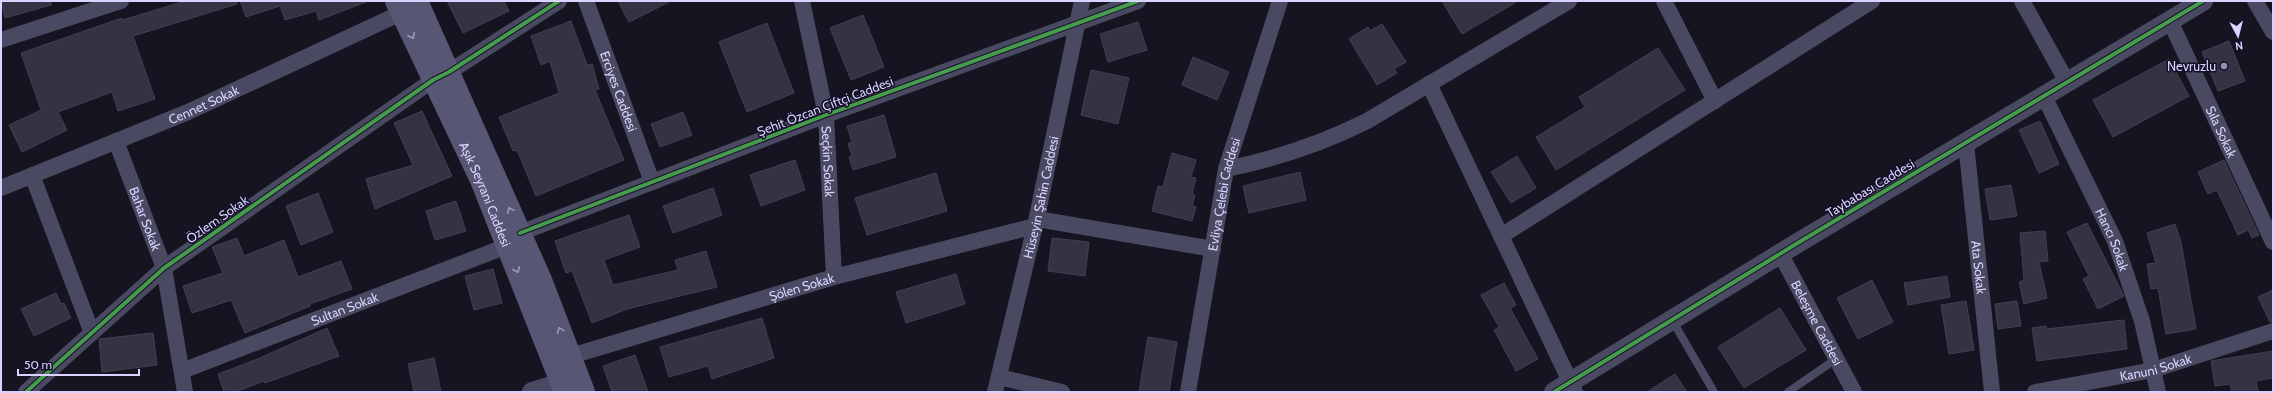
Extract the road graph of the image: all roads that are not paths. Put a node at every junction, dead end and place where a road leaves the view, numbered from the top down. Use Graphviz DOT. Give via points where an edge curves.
graph roads {
  1 [pos="121,1"];
  2 [pos="559,1"];
  3 [pos="586,1"];
  4 [pos="802,1"];
  5 [pos="1082,1"];
  6 [pos="1138,1"];
  7 [pos="1280,1"];
  8 [pos="1569,1"];
  9 [pos="1664,1"];
  10 [pos="1872,1"];
  11 [pos="2022,1"];
  12 [pos="2255,1"];
  13 [pos="2199,2"];
  14 [pos="405,5"];
  15 [pos="2170,21"];
  16 [pos="1078,23"];
  17 [pos="2273,32"];
  18 [pos="1,40"];
  19 [pos="441,76"];
  20 [pos="2067,82"];
  21 [pos="1429,84"];
  22 [pos="2044,96"];
  23 [pos="1715,101"];
  24 [pos="826,115"];
  25 [pos="116,141"];
  26 [pos="1966,143"];
  27 [pos="1226,169"];
  28 [pos="32,175"];
  29 [pos="652,182"];
  30 [pos="1,188"];
  31 [pos="1036,222"];
  32 [pos="1502,236"];
  33 [pos="514,240"];
  34 [pos="2273,242"];
  35 [pos="1213,249"];
  36 [pos="1780,253"];
  37 [pos="164,268"];
  38 [pos="834,277"];
  39 [pos="1672,320"];
  40 [pos="2273,331"];
  41 [pos="92,333"];
  42 [pos="562,358"];
  43 [pos="1836,359"];
  44 [pos="2153,370"];
  45 [pos="182,371"];
  46 [pos="997,384"];
  47 [pos="572,386"];
  48 [pos="1573,387"];
  49 [pos="26,392"];
  50 [pos="185,392"];
  51 [pos="532,392"];
  52 [pos="1062,392"];
  53 [pos="1188,392"];
  54 [pos="1554,392"];
  55 [pos="1714,392"];
  56 [pos="1788,392"];
  57 [pos="1854,392"];
  58 [pos="1992,392"];
  59 [pos="2035,392"];
  60 [pos="2158,392"];
  1 -- 18 [label="street"];
  2 -- 19 [label="street, Özlem Sokak"];
  3 -- 29 [label="street, Erciyes Caddesi"];
  4 -- 24 [label="street, Seçkin Sokak"];
  5 -- 16 [label="street, Hüseyin Şahin Caddesi"];
  6 -- 16 [label="street, Şehit Özcan Çiftçi Caddesi"];
  7 -- 27 [label="street, Evliya Çelebi Caddesi"];
  8 -- 21 [label="street"];
  9 -- 23 [label="street"];
  10 -- 23 [label="street"];
  11 -- 20 [label="street"];
  12 -- 17 [label="street"];
  13 -- 15 [label="street, Taybabası Caddesi"];
  14 -- 19 [label="main road, Aşık Seyrani Caddesi"];
  14 -- 25 [label="street, Cennet Sokak" via="188,112"];
  15 -- 20 [label="street, Taybabası Caddesi"];
  15 -- 34 [label="street, Sıla Sokak"];
  16 -- 24 [label="street, Şehit Özcan Çiftçi Caddesi"];
  16 -- 31 [label="street, Hüseyin Şahin Caddesi"];
  19 -- 33 [label="main road, Aşık Seyrani Caddesi" via="481,180"];
  19 -- 37 [label="street, Özlem Sokak"];
  20 -- 22 [label="street, Taybabası Caddesi"];
  21 -- 27 [label="street" via="1338,136 1281,156"];
  21 -- 32 [label="street"];
  22 -- 26 [label="street, Taybabası Caddesi"];
  22 -- 44 [label="street, Hancı Sokak" via="2115,241 2142,321"];
  23 -- 32 [label="street"];
  24 -- 29 [label="street, Şehit Özcan Çiftçi Caddesi"];
  24 -- 38 [label="street, Seçkin Sokak"];
  25 -- 28 [label="street, Cennet Sokak"];
  25 -- 37 [label="street, Bahar Sokak"];
  26 -- 36 [label="street, Taybabası Caddesi"];
  26 -- 58 [label="street, Ata Sokak"];
  27 -- 35 [label="street, Evliya Çelebi Caddesi"];
  28 -- 30 [label="street, Cennet Sokak"];
  28 -- 41 [label="street"];
  29 -- 33 [label="street, Şehit Özcan Çiftçi Caddesi"];
  31 -- 35 [label="street"];
  31 -- 38 [label="street, Şölen Sokak"];
  31 -- 46 [label="street, Hüseyin Şahin Caddesi"];
  32 -- 48 [label="street"];
  33 -- 42 [label="main road, Aşık Seyrani Caddesi"];
  33 -- 45 [label="street, Sultan Sokak"];
  35 -- 53 [label="street, Evliya Çelebi Caddesi"];
  36 -- 39 [label="street, Taybabası Caddesi"];
  36 -- 43 [label="street, Beleşme Caddesi"];
  37 -- 41 [label="street, Özlem Sokak"];
  37 -- 45 [label="street, Bahar Sokak"];
  38 -- 42 [label="street, Şölen Sokak"];
  39 -- 48 [label="street, Taybabası Caddesi"];
  39 -- 55 [label="lane"];
  40 -- 44 [label="street, Kanuni Sokak"];
  41 -- 49 [label="street, Özlem Sokak"];
  42 -- 47 [label="main road, Aşık Seyrani Caddesi"];
  43 -- 56 [label="lane"];
  43 -- 57 [label="street, Beleşme Caddesi"];
  44 -- 59 [label="street, Kanuni Sokak"];
  44 -- 60 [label="street, Hancı Sokak"];
  45 -- 50 [label="street, Bahar Sokak"];
  46 -- 52 [label="street"];
  47 -- 51 [label="street"];
  48 -- 54 [label="street, Taybabası Caddesi"];
}
